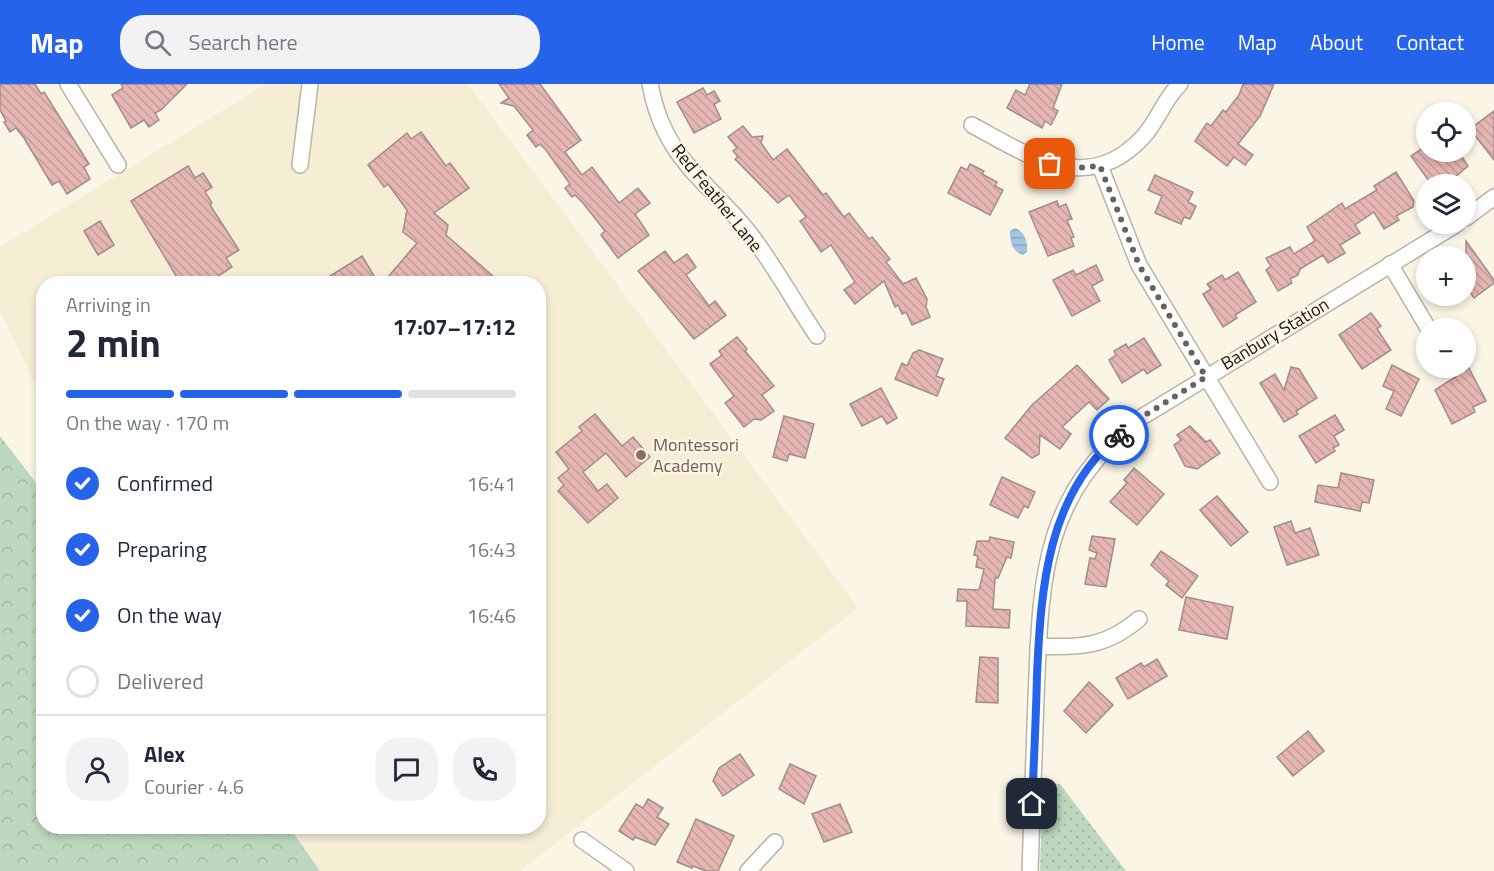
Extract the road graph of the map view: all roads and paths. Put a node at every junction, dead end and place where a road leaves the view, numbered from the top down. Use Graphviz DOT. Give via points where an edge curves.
graph roads {
  1 [pos="68,84"];
  2 [pos="310,84"];
  3 [pos="650,84"];
  4 [pos="1180,84"];
  5 [pos="972,125"];
  6 [pos="118,165"];
  7 [pos="300,165"];
  8 [pos="1100,166"];
  9 [pos="1494,197"];
  10 [pos="1476,210"];
  11 [pos="1440,234"];
  12 [pos="1390,264"];
  13 [pos="1422,318"];
  14 [pos="816,336"];
  15 [pos="1206,377"];
  16 [pos="1270,482"];
  17 [pos="1139,619"];
  18 [pos="1038,646"];
  19 [pos="582,840"];
  20 [pos="775,842"];
  21 [pos="626,871"];
  22 [pos="748,871"];
  23 [pos="1030,871"];
  1 -- 6 [label="street"];
  2 -- 7 [label="street"];
  3 -- 14 [label="street, Red Feather Lane" via="662,126 679,155 752,237"];
  4 -- 8 [label="street" via="1142,138 1118,160"];
  5 -- 8 [label="street" via="1050,164 1074,168"];
  8 -- 15 [label="street" via="1139,265"];
  9 -- 10 [label="street"];
  11 -- 12 [label="street, Banbury Station"];
  12 -- 13 [label="street"];
  12 -- 15 [label="street, Banbury Station"];
  15 -- 16 [label="street"];
  15 -- 18 [label="street, Banbury Station" via="1115,438 1096,458 1070,499 1047,558"];
  17 -- 18 [label="street" via="1102,642"];
  18 -- 23 [label="street, Banbury Station"];
  19 -- 21 [label="street"];
  20 -- 22 [label="street"];
}
